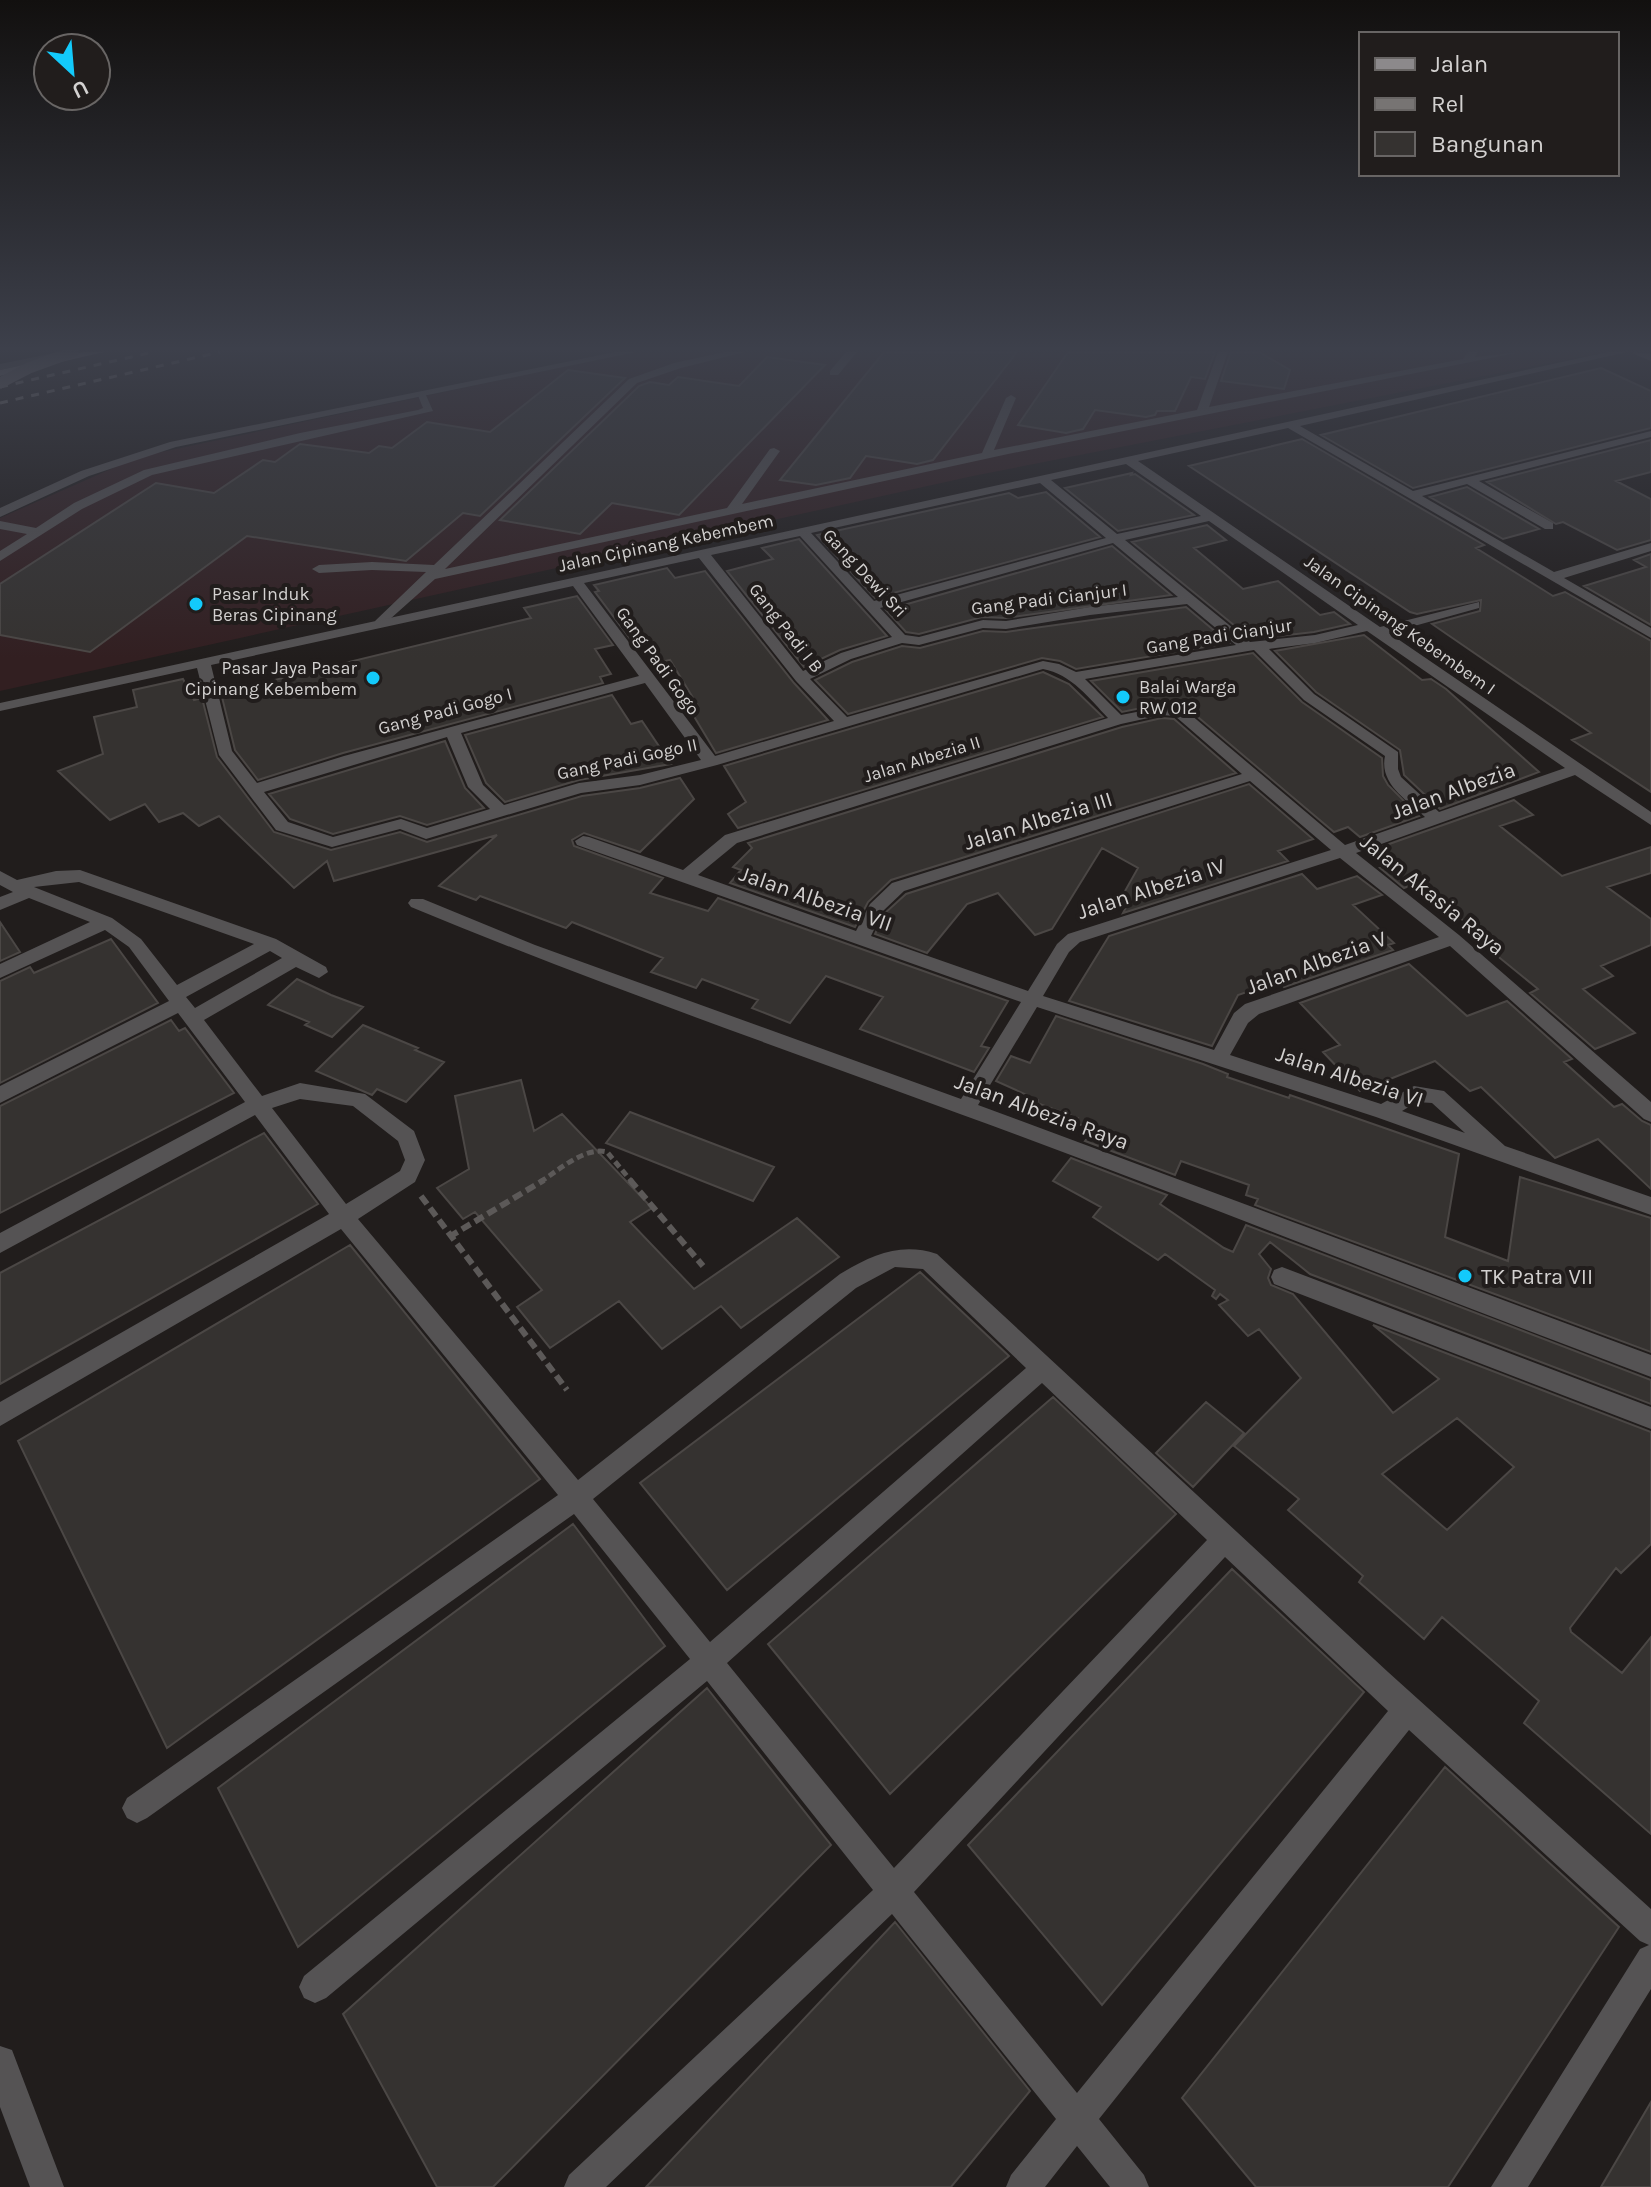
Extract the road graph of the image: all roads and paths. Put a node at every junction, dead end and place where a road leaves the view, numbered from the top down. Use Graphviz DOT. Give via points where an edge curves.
graph roads {
  1 [pos="138,454"];
  2 [pos="224,454"];
  3 [pos="556,454"];
  4 [pos="772,454"];
  5 [pos="987,454"];
  6 [pos="1155,454"];
  7 [pos="1341,454"];
  8 [pos="1574,454"];
  9 [pos="1128,460"];
  10 [pos="1042,479"];
  11 [pos="1470,481"];
  12 [pos="1412,495"];
  13 [pos="731,511"];
  14 [pos="0,513"];
  15 [pos="1211,517"];
  16 [pos="0,525"];
  17 [pos="1549,526"];
  18 [pos="802,531"];
  19 [pos="38,532"];
  20 [pos="1118,538"];
  21 [pos="1651,547"];
  22 [pos="702,553"];
  23 [pos="0,557"];
  24 [pos="319,569"];
  25 [pos="433,572"];
  26 [pos="1553,577"];
  27 [pos="576,581"];
  28 [pos="1190,600"];
  29 [pos="1474,605"];
  30 [pos="872,606"];
  31 [pos="380,624"];
  32 [pos="1374,629"];
  33 [pos="1651,634"];
  34 [pos="901,639"];
  35 [pos="1253,647"];
  36 [pos="203,662"];
  37 [pos="1074,677"];
  38 [pos="647,678"];
  39 [pos="801,678"];
  40 [pos="0,707"];
  41 [pos="1184,714"];
  42 [pos="1118,720"];
  43 [pos="844,723"];
  44 [pos="452,730"];
  45 [pos="711,762"];
  46 [pos="1577,769"];
  47 [pos="1253,775"];
  48 [pos="256,789"];
  49 [pos="501,811"];
  50 [pos="1437,819"];
  51 [pos="1651,820"];
  52 [pos="583,841"];
  53 [pos="1343,852"];
  54 [pos="685,877"];
  55 [pos="10,890"];
  56 [pos="417,903"];
  57 [pos="106,922"];
  58 [pos="861,939"];
  59 [pos="1453,939"];
  60 [pos="270,943"];
  61 [pos="295,959"];
  62 [pos="0,972"];
  63 [pos="319,972"];
  64 [pos="1032,999"];
  65 [pos="181,1006"];
  66 [pos="1219,1058"];
  67 [pos="0,1095"];
  68 [pos="257,1105"];
  69 [pos="966,1108"];
  70 [pos="1383,1112"];
  71 [pos="1651,1114"];
  72 [pos="1501,1153"];
  73 [pos="408,1176"];
  74 [pos="1651,1206"];
  75 [pos="342,1215"];
  76 [pos="449,1237"];
  77 [pos="0,1244"];
  78 [pos="703,1266"];
  79 [pos="1282,1277"];
  80 [pos="1651,1366"];
  81 [pos="1043,1368"];
  82 [pos="567,1390"];
  83 [pos="0,1415"];
  84 [pos="1651,1418"];
  85 [pos="576,1497"];
  86 [pos="1224,1540"];
  87 [pos="709,1661"];
  88 [pos="1407,1710"];
  89 [pos="137,1808"];
  90 [pos="892,1893"];
  91 [pos="1651,1930"];
  92 [pos="1651,1960"];
  93 [pos="315,1987"];
  94 [pos="0,2062"];
  95 [pos="1077,2120"];
  96 [pos="47,2187"];
  97 [pos="581,2187"];
  98 [pos="1023,2187"];
  99 [pos="1132,2187"];
  100 [pos="1508,2187"];
  1 -- 14 [label="street" via="67,479"];
  2 -- 19 [label="street" via="148,472"];
  3 -- 25 [label="street"];
  4 -- 13 [label="street"];
  5 -- 13 [label="street"];
  6 -- 9 [label="street, Jalan Cipinang Kebembem"];
  7 -- 12 [label="street"];
  8 -- 11 [label="street"];
  9 -- 10 [label="street, Jalan Cipinang Kebembem"];
  9 -- 15 [label="street, Jalan Cipinang Kebembem I"];
  10 -- 18 [label="street, Jalan Cipinang Kebembem"];
  10 -- 20 [label="street"];
  11 -- 12 [label="street"];
  11 -- 17 [label="street"];
  12 -- 26 [label="street"];
  13 -- 25 [label="street"];
  15 -- 20 [label="street"];
  15 -- 32 [label="street, Jalan Cipinang Kebembem I"];
  16 -- 19 [label="street"];
  18 -- 22 [label="street, Jalan Cipinang Kebembem"];
  18 -- 30 [label="street, Gang Dewi Sri"];
  19 -- 23 [label="street"];
  20 -- 28 [label="street"];
  20 -- 30 [label="street"];
  21 -- 26 [label="street"];
  22 -- 27 [label="street, Jalan Cipinang Kebembem"];
  22 -- 39 [label="street, Gang Padi I B"];
  24 -- 25 [label="street" via="372,566"];
  25 -- 31 [label="street"];
  26 -- 33 [label="street"];
  27 -- 31 [label="street, Jalan Cipinang Kebembem"];
  27 -- 38 [label="street, Gang Padi Gogo"];
  28 -- 34 [label="street, Gang Padi Cianjur I" via="983,624 919,641"];
  28 -- 35 [label="street"];
  29 -- 32 [label="street, Gang Padi Cianjur"];
  30 -- 34 [label="street, Gang Dewi Sri"];
  31 -- 36 [label="street, Jalan Cipinang Kebembem"];
  32 -- 35 [label="street, Gang Padi Cianjur"];
  32 -- 46 [label="street, Jalan Cipinang Kebembem I"];
  34 -- 39 [label="street, Gang Padi Cianjur I" via="846,656"];
  35 -- 37 [label="street, Gang Padi Cianjur"];
  35 -- 50 [label="street" via="1309,697 1393,755 1394,779"];
  36 -- 40 [label="street, Jalan Cipinang Kebembem"];
  36 -- 48 [label="street" via="224,752"];
  37 -- 42 [label="street"];
  37 -- 43 [label="street, Gang Padi Gogo II" via="1043,665"];
  38 -- 44 [label="street, Gang Padi Gogo I"];
  38 -- 45 [label="street, Gang Padi Gogo"];
  39 -- 43 [label="street, Gang Padi I B"];
  41 -- 42 [label="street, Jalan Albezia II" via="1162,711"];
  41 -- 47 [label="street, Jalan Akasia Raya"];
  42 -- 54 [label="street, Jalan Albezia II" via="731,839"];
  43 -- 45 [label="street, Gang Padi Gogo II"];
  44 -- 48 [label="street, Gang Padi Gogo I"];
  44 -- 49 [label="street" via="476,787"];
  45 -- 49 [label="street, Gang Padi Gogo II" via="579,788"];
  46 -- 50 [label="street, Jalan Albezia"];
  46 -- 51 [label="street, Jalan Cipinang Kebembem I"];
  47 -- 53 [label="street, Jalan Akasia Raya"];
  47 -- 58 [label="street, Jalan Albezia III" via="898,887 876,908"];
  48 -- 49 [label="street, Gang Padi Gogo II" via="282,826 332,842 401,824 426,834"];
  50 -- 53 [label="street, Jalan Albezia"];
  52 -- 54 [label="street, Jalan Albezia VII"];
  53 -- 59 [label="street, Jalan Akasia Raya"];
  53 -- 64 [label="street, Jalan Albezia IV" via="1074,938"];
  54 -- 58 [label="street, Jalan Albezia VII"];
  55 -- 57 [label="street"];
  55 -- 60 [label="street" via="80,876"];
  56 -- 69 [label="street, Jalan Albezia Raya"];
  57 -- 62 [label="street"];
  57 -- 65 [label="street" via="135,943"];
  58 -- 64 [label="street, Jalan Albezia VII"];
  59 -- 66 [label="street, Jalan Albezia V" via="1252,1009 1233,1029"];
  59 -- 71 [label="street, Jalan Akasia Raya"];
  60 -- 61 [label="street"];
  60 -- 65 [label="street"];
  61 -- 63 [label="street"];
  61 -- 65 [label="street"];
  64 -- 66 [label="street, Jalan Albezia VI"];
  64 -- 69 [label="street, Jalan Albezia IV"];
  65 -- 67 [label="street"];
  65 -- 68 [label="street"];
  66 -- 70 [label="street, Jalan Albezia VI"];
  68 -- 73 [label="street" via="300,1091 358,1099 407,1137 415,1160"];
  68 -- 75 [label="street"];
  68 -- 77 [label="street"];
  69 -- 80 [label="street, Jalan Albezia Raya"];
  70 -- 72 [label="street, Jalan Albezia VI"];
  70 -- 72 [label="street" via="1414,1094 1437,1096"];
  72 -- 74 [label="street, Jalan Albezia VI"];
  73 -- 75 [label="street"];
  73 -- 76 [label="path"];
  75 -- 83 [label="street"];
  75 -- 85 [label="street"];
  76 -- 78 [label="path" via="589,1152 601,1150"];
  76 -- 82 [label="path"];
  79 -- 84 [label="street"];
  81 -- 85 [label="street" via="929,1261 883,1259 848,1281"];
  81 -- 86 [label="street"];
  81 -- 87 [label="street"];
  85 -- 87 [label="street"];
  85 -- 89 [label="street"];
  86 -- 88 [label="street"];
  86 -- 90 [label="street"];
  87 -- 90 [label="street"];
  87 -- 93 [label="street"];
  88 -- 91 [label="street"];
  88 -- 95 [label="street"];
  90 -- 95 [label="street"];
  90 -- 97 [label="street"];
  92 -- 100 [label="street"];
  94 -- 96 [label="street"];
  95 -- 98 [label="street"];
  95 -- 99 [label="street"];
}
